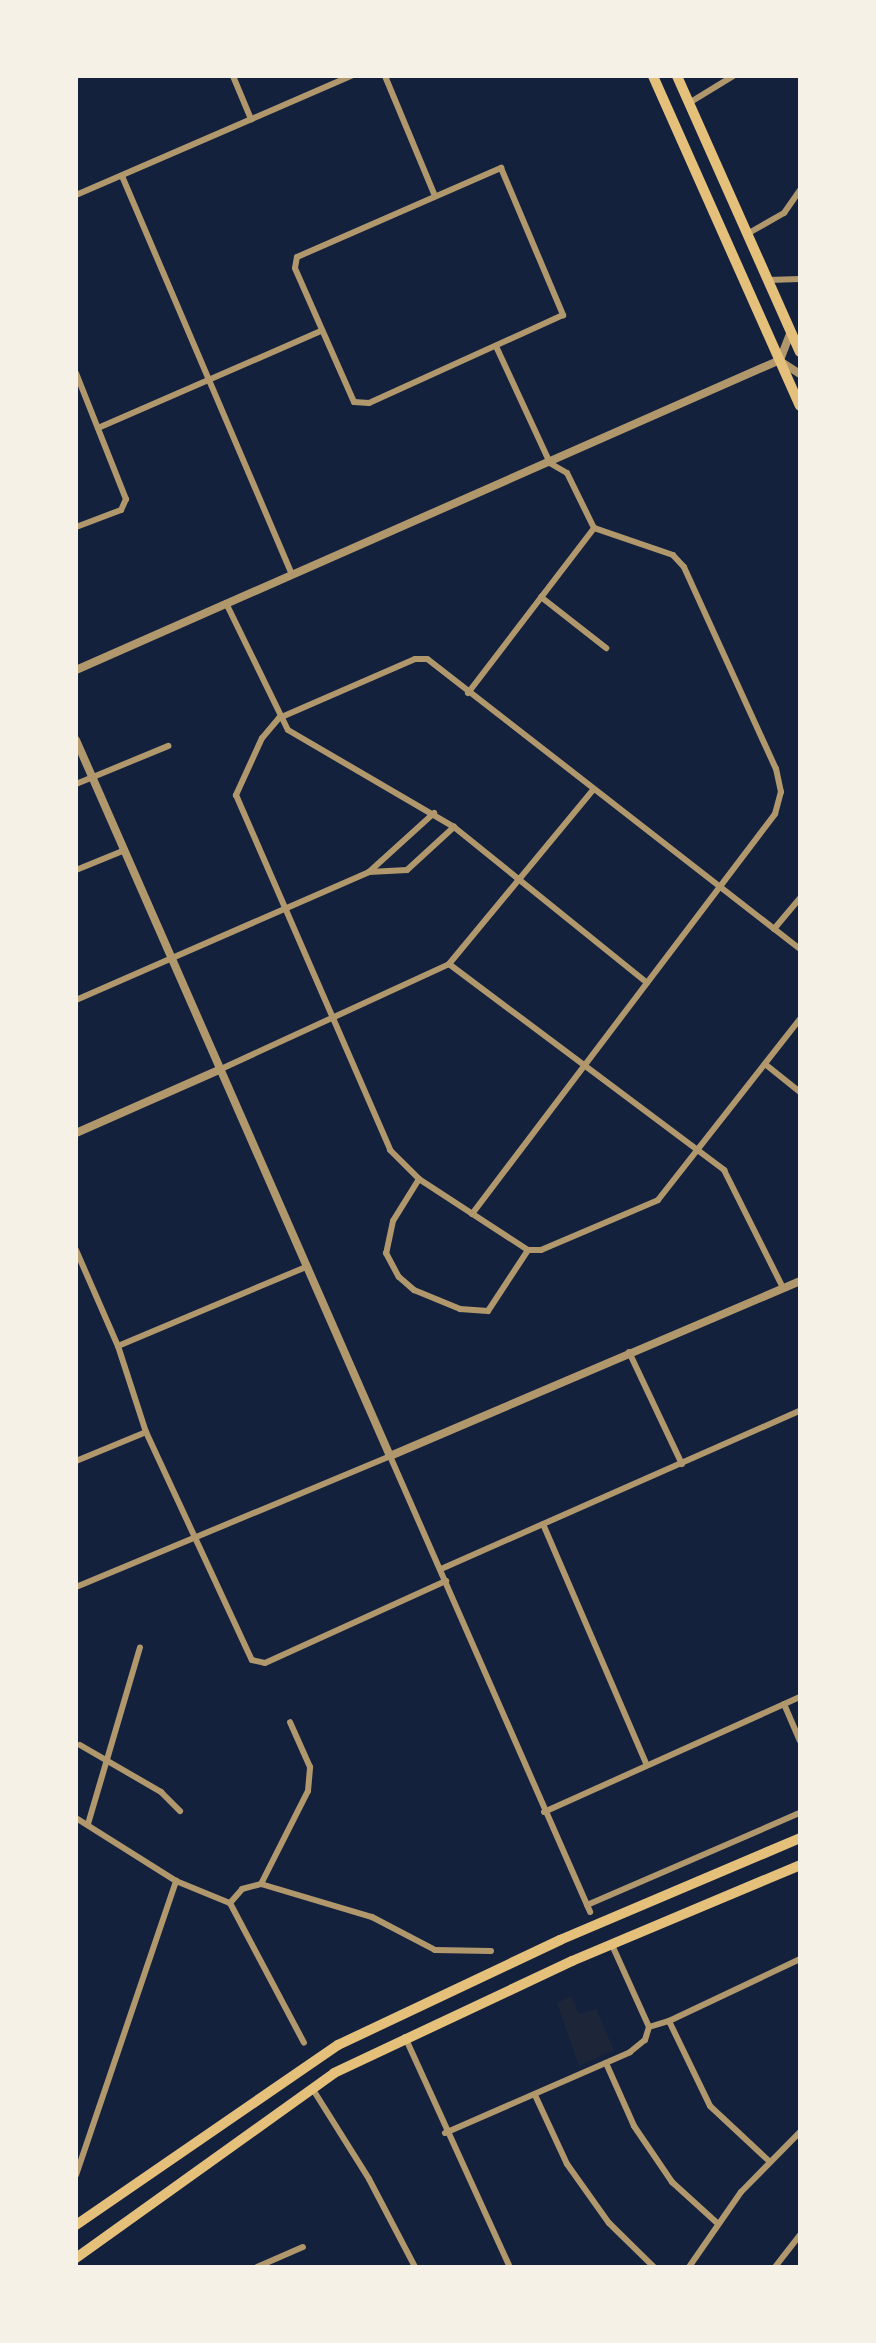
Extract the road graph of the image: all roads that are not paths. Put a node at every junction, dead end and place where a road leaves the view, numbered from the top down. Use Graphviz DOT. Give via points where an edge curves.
graph roads {
  1 [pos="233,76"];
  2 [pos="351,76"];
  3 [pos="385,76"];
  4 [pos="653,76"];
  5 [pos="677,76"];
  6 [pos="733,76"];
  7 [pos="689,103"];
  8 [pos="251,119"];
  9 [pos="122,176"];
  10 [pos="800,190"];
  11 [pos="434,194"];
  12 [pos="76,195"];
  13 [pos="747,234"];
  14 [pos="800,279"];
  15 [pos="768,280"];
  16 [pos="321,331"];
  17 [pos="791,332"];
  18 [pos="496,346"];
  19 [pos="800,352"];
  20 [pos="780,360"];
  21 [pos="76,373"];
  22 [pos="800,374"];
  23 [pos="211,378"];
  24 [pos="800,406"];
  25 [pos="98,428"];
  26 [pos="550,463"];
  27 [pos="76,527"];
  28 [pos="594,528"];
  29 [pos="292,575"];
  30 [pos="541,597"];
  31 [pos="226,603"];
  32 [pos="606,648"];
  33 [pos="76,670"];
  34 [pos="468,693"];
  35 [pos="279,718"];
  36 [pos="76,740"];
  37 [pos="168,746"];
  38 [pos="92,776"];
  39 [pos="76,784"];
  40 [pos="593,790"];
  41 [pos="434,813"];
  42 [pos="454,827"];
  43 [pos="125,850"];
  44 [pos="76,870"];
  45 [pos="369,872"];
  46 [pos="517,881"];
  47 [pos="720,889"];
  48 [pos="800,898"];
  49 [pos="283,910"];
  50 [pos="774,929"];
  51 [pos="800,949"];
  52 [pos="173,958"];
  53 [pos="449,964"];
  54 [pos="647,983"];
  55 [pos="76,1000"];
  56 [pos="800,1019"];
  57 [pos="338,1020"];
  58 [pos="765,1064"];
  59 [pos="584,1065"];
  60 [pos="221,1069"];
  61 [pos="800,1092"];
  62 [pos="76,1133"];
  63 [pos="697,1150"];
  64 [pos="419,1179"];
  65 [pos="472,1214"];
  66 [pos="76,1250"];
  67 [pos="528,1250"];
  68 [pos="79,1265"];
  69 [pos="304,1268"];
  70 [pos="800,1281"];
  71 [pos="783,1288"];
  72 [pos="118,1346"];
  73 [pos="629,1352"];
  74 [pos="800,1411"];
  75 [pos="146,1432"];
  76 [pos="390,1456"];
  77 [pos="76,1461"];
  78 [pos="682,1464"];
  79 [pos="543,1524"];
  80 [pos="198,1538"];
  81 [pos="441,1569"];
  82 [pos="446,1581"];
  83 [pos="76,1587"];
  84 [pos="140,1647"];
  85 [pos="800,1697"];
  86 [pos="784,1704"];
  87 [pos="290,1722"];
  88 [pos="800,1741"];
  89 [pos="80,1745"];
  90 [pos="105,1760"];
  91 [pos="647,1765"];
  92 [pos="180,1811"];
  93 [pos="544,1812"];
  94 [pos="800,1813"];
  95 [pos="76,1818"];
  96 [pos="88,1824"];
  97 [pos="800,1838"];
  98 [pos="800,1865"];
  99 [pos="176,1881"];
  100 [pos="261,1884"];
  101 [pos="230,1903"];
  102 [pos="612,1945"];
  103 [pos="491,1951"];
  104 [pos="800,1959"];
  105 [pos="669,2021"];
  106 [pos="649,2027"];
  107 [pos="405,2037"];
  108 [pos="304,2043"];
  109 [pos="606,2063"];
  110 [pos="312,2088"];
  111 [pos="535,2095"];
  112 [pos="800,2132"];
  113 [pos="445,2133"];
  114 [pos="768,2160"];
  115 [pos="76,2175"];
  116 [pos="717,2223"];
  117 [pos="76,2224"];
  118 [pos="800,2235"];
  119 [pos="303,2247"];
  120 [pos="76,2258"];
  121 [pos="257,2267"];
  122 [pos="415,2267"];
  123 [pos="510,2267"];
  124 [pos="654,2267"];
  125 [pos="689,2267"];
  126 [pos="775,2267"];
  1 -- 8 [label="street"];
  2 -- 8 [label="street"];
  3 -- 11 [label="street"];
  4 -- 20 [label="main road"];
  5 -- 7 [label="main road"];
  6 -- 7 [label="street"];
  7 -- 13 [label="main road"];
  8 -- 9 [label="street"];
  9 -- 12 [label="street"];
  9 -- 23 [label="street"];
  10 -- 13 [label="street" via="784,213"];
  11 -- 16 [label="street" via="297,257 295,268"];
  11 -- 18 [label="street" via="501,168 564,310"];
  13 -- 15 [label="main road"];
  14 -- 15 [label="street"];
  15 -- 17 [label="main road"];
  16 -- 18 [label="street" via="351,399 359,404"];
  16 -- 23 [label="street"];
  17 -- 19 [label="main road"];
  17 -- 20 [label="street"];
  18 -- 26 [label="street"];
  20 -- 22 [label="street"];
  20 -- 24 [label="main road"];
  20 -- 26 [label="street"];
  21 -- 25 [label="street"];
  23 -- 25 [label="street"];
  23 -- 29 [label="street"];
  25 -- 27 [label="street" via="125,505"];
  26 -- 28 [label="street" via="567,473"];
  26 -- 29 [label="street"];
  28 -- 30 [label="street"];
  28 -- 47 [label="street" via="673,555 684,567 776,769 781,792 775,814"];
  29 -- 31 [label="street"];
  30 -- 32 [label="street"];
  30 -- 34 [label="street"];
  31 -- 33 [label="street"];
  31 -- 35 [label="street"];
  34 -- 35 [label="street" via="422,658"];
  34 -- 40 [label="street"];
  35 -- 41 [label="street" via="288,730"];
  35 -- 49 [label="street" via="262,738 236,795"];
  36 -- 38 [label="street"];
  37 -- 38 [label="street"];
  38 -- 39 [label="street"];
  38 -- 43 [label="street"];
  40 -- 46 [label="street"];
  40 -- 47 [label="street"];
  41 -- 42 [label="street"];
  41 -- 45 [label="street"];
  42 -- 45 [label="street" via="407,870"];
  42 -- 46 [label="street"];
  43 -- 44 [label="street"];
  43 -- 52 [label="street"];
  45 -- 49 [label="street"];
  46 -- 53 [label="street"];
  46 -- 54 [label="street"];
  47 -- 50 [label="street"];
  47 -- 54 [label="street"];
  48 -- 50 [label="street"];
  49 -- 52 [label="street"];
  49 -- 57 [label="street"];
  50 -- 51 [label="street"];
  52 -- 55 [label="street"];
  52 -- 60 [label="street"];
  53 -- 57 [label="street"];
  53 -- 59 [label="street"];
  54 -- 59 [label="street"];
  56 -- 58 [label="street"];
  57 -- 60 [label="street"];
  57 -- 64 [label="street" via="390,1150"];
  58 -- 61 [label="street"];
  58 -- 63 [label="street"];
  59 -- 63 [label="street"];
  59 -- 65 [label="street"];
  60 -- 62 [label="street"];
  60 -- 69 [label="street"];
  63 -- 67 [label="street" via="658,1200 541,1250"];
  63 -- 71 [label="street" via="732,1180"];
  64 -- 65 [label="street"];
  64 -- 67 [label="street" via="393,1221 386,1253 399,1277 414,1290 460,1309 488,1311"];
  65 -- 67 [label="street"];
  66 -- 68 [label="street"];
  68 -- 72 [label="street"];
  69 -- 72 [label="street"];
  69 -- 76 [label="street"];
  70 -- 71 [label="street"];
  71 -- 73 [label="street"];
  72 -- 75 [label="street"];
  73 -- 76 [label="street"];
  73 -- 78 [label="street"];
  74 -- 78 [label="street"];
  75 -- 77 [label="street"];
  75 -- 80 [label="street"];
  76 -- 80 [label="street"];
  76 -- 81 [label="street"];
  78 -- 79 [label="street"];
  79 -- 81 [label="street"];
  79 -- 91 [label="street"];
  80 -- 82 [label="street" via="257,1663"];
  80 -- 83 [label="street"];
  81 -- 82 [label="street"];
  82 -- 93 [label="street"];
  84 -- 90 [label="street"];
  85 -- 86 [label="street"];
  86 -- 88 [label="street"];
  86 -- 91 [label="street"];
  87 -- 100 [label="street" via="310,1767 308,1791"];
  89 -- 90 [label="street"];
  90 -- 92 [label="street" via="161,1792"];
  90 -- 96 [label="street"];
  91 -- 93 [label="street"];
  93 -- 94 [label="street" via="588,1909"];
  95 -- 96 [label="street"];
  96 -- 99 [label="street"];
  97 -- 117 [label="main road" via="560,1940 338,2045"];
  98 -- 102 [label="main road"];
  99 -- 101 [label="street"];
  99 -- 115 [label="street"];
  100 -- 101 [label="street" via="242,1889"];
  100 -- 103 [label="street" via="372,1917 435,1950"];
  101 -- 108 [label="street"];
  102 -- 106 [label="street"];
  102 -- 107 [label="main road"];
  104 -- 105 [label="street"];
  105 -- 106 [label="street"];
  105 -- 114 [label="street" via="710,2106"];
  106 -- 109 [label="street" via="637,2047"];
  107 -- 110 [label="main road"];
  107 -- 113 [label="street"];
  109 -- 111 [label="street"];
  109 -- 116 [label="street" via="634,2126 672,2182"];
  110 -- 120 [label="main road"];
  110 -- 122 [label="street" via="369,2179"];
  111 -- 113 [label="street"];
  111 -- 124 [label="street" via="567,2164 609,2223"];
  112 -- 114 [label="street"];
  113 -- 123 [label="street"];
  114 -- 116 [label="street"];
  116 -- 125 [label="street"];
  118 -- 126 [label="street"];
  119 -- 121 [label="street"];
}
